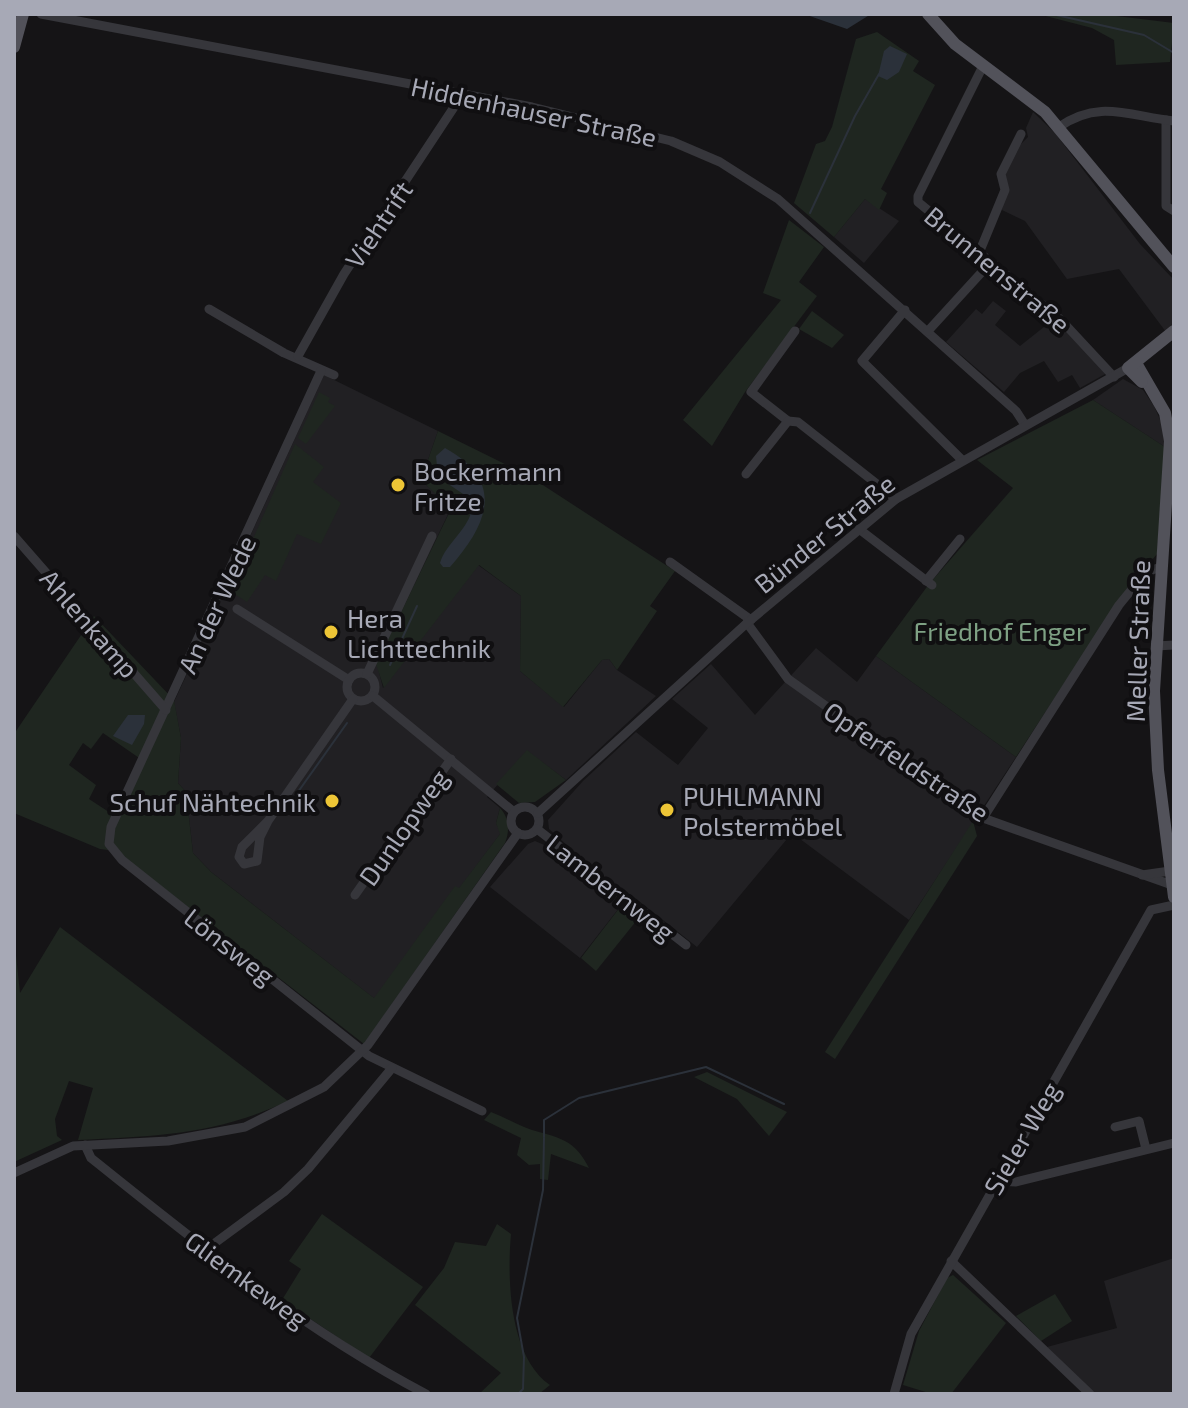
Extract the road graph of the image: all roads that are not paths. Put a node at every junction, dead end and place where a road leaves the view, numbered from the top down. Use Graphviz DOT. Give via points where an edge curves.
graph roads {
  1 [pos="23,14"];
  2 [pos="41,14"];
  3 [pos="928,14"];
  4 [pos="75,17"];
  5 [pos="14,47"];
  6 [pos="983,66"];
  7 [pos="462,95"];
  8 [pos="1170,121"];
  9 [pos="1059,127"];
  10 [pos="1021,134"];
  11 [pos="1174,211"];
  12 [pos="979,253"];
  13 [pos="991,262"];
  14 [pos="1174,267"];
  15 [pos="209,309"];
  16 [pos="905,310"];
  17 [pos="795,331"];
  18 [pos="928,331"];
  19 [pos="1173,331"];
  20 [pos="298,356"];
  21 [pos="1132,366"];
  22 [pos="321,371"];
  23 [pos="334,375"];
  24 [pos="1114,377"];
  25 [pos="788,421"];
  26 [pos="1025,425"];
  27 [pos="962,460"];
  28 [pos="746,474"];
  29 [pos="896,499"];
  30 [pos="859,529"];
  31 [pos="14,536"];
  32 [pos="432,536"];
  33 [pos="960,539"];
  34 [pos="1168,546"];
  35 [pos="670,562"];
  36 [pos="1161,567"];
  37 [pos="237,609"];
  38 [pos="749,622"];
  39 [pos="1174,645"];
  40 [pos="1156,646"];
  41 [pos="367,674"];
  42 [pos="349,680"];
  43 [pos="373,696"];
  44 [pos="353,699"];
  45 [pos="166,710"];
  46 [pos="451,759"];
  47 [pos="514,812"];
  48 [pos="538,813"];
  49 [pos="983,818"];
  50 [pos="268,821"];
  51 [pos="537,829"];
  52 [pos="518,833"];
  53 [pos="108,836"];
  54 [pos="1171,862"];
  55 [pos="1141,875"];
  56 [pos="1173,891"];
  57 [pos="355,895"];
  58 [pos="1174,905"];
  59 [pos="686,945"];
  60 [pos="362,1051"];
  61 [pos="392,1068"];
  62 [pos="482,1111"];
  63 [pos="1115,1127"];
  64 [pos="1174,1143"];
  65 [pos="85,1145"];
  66 [pos="1146,1149"];
  67 [pos="14,1173"];
  68 [pos="997,1181"];
  69 [pos="204,1251"];
  70 [pos="951,1261"];
  71 [pos="426,1394"];
  72 [pos="894,1394"];
  73 [pos="1090,1394"];
  1 -- 5 [label="main road"];
  2 -- 4 [label="street, Hiddenhauser Straße"];
  3 -- 6 [label="main road"];
  4 -- 7 [label="street, Hiddenhauser Straße"];
  6 -- 9 [label="main road" via="1022,92"];
  6 -- 12 [label="street, Brunnenstraße" via="918,196 924,209"];
  7 -- 16 [label="street, Hiddenhauser Straße" via="659,137 720,162 786,205"];
  7 -- 20 [label="street, Viehtrift" via="344,274"];
  8 -- 9 [label="street" via="1107,110 1075,116"];
  8 -- 11 [label="street" via="1166,206"];
  9 -- 14 [label="main road"];
  10 -- 12 [label="street" via="1001,174 1005,190"];
  12 -- 13 [label="street, Brunnenstraße"];
  13 -- 18 [label="street"];
  13 -- 24 [label="street, Brunnenstraße" via="1061,320"];
  15 -- 20 [label="street"];
  16 -- 18 [label="street, Hiddenhauser Straße"];
  16 -- 27 [label="street" via="863,364"];
  17 -- 25 [label="street" via="751,392"];
  18 -- 26 [label="street, Hiddenhauser Straße"];
  19 -- 21 [label="main road, Bünder Straße"];
  20 -- 22 [label="street"];
  21 -- 24 [label="street, Bünder Straße"];
  21 -- 34 [label="main road, Meller Straße" via="1165,413 1170,441"];
  22 -- 23 [label="street"];
  22 -- 45 [label="street, An der Wede"];
  24 -- 26 [label="street, Bünder Straße"];
  25 -- 28 [label="street"];
  25 -- 29 [label="street" via="824,439"];
  26 -- 27 [label="street, Bünder Straße"];
  27 -- 29 [label="street, Bünder Straße"];
  29 -- 30 [label="street, Bünder Straße"];
  30 -- 33 [label="street" via="929,583"];
  30 -- 38 [label="street, Bünder Straße"];
  31 -- 45 [label="street, Ahlenkamp"];
  32 -- 41 [label="street"];
  34 -- 36 [label="main road, Meller Straße"];
  35 -- 38 [label="street"];
  36 -- 40 [label="main road, Meller Straße"];
  36 -- 49 [label="street" via="1146,572 1119,605"];
  37 -- 42 [label="street"];
  38 -- 48 [label="street, Bünder Straße"];
  38 -- 49 [label="street, Opferfeldstraße" via="788,679"];
  39 -- 40 [label="street"];
  40 -- 54 [label="main road, Meller Straße" via="1155,730"];
  41 -- 42 [label="street"];
  41 -- 43 [label="street" via="376,684"];
  42 -- 44 [label="street"];
  43 -- 44 [label="street" via="361,702"];
  43 -- 46 [label="street"];
  44 -- 50 [label="street"];
  45 -- 53 [label="street, An der Wede"];
  46 -- 47 [label="street"];
  46 -- 57 [label="street, Dunlopweg"];
  47 -- 48 [label="street" via="526,807"];
  47 -- 52 [label="street" via="511,821"];
  48 -- 51 [label="street"];
  49 -- 55 [label="street, Opferfeldstraße"];
  50 -- 50 [label="street" via="242,847 239,857 244,864 257,861"];
  51 -- 52 [label="street" via="530,835"];
  51 -- 59 [label="street, Lambernweg"];
  52 -- 60 [label="street"];
  53 -- 60 [label="street, Lönsweg" via="122,860"];
  54 -- 55 [label="street, Opferfeldstraße"];
  54 -- 56 [label="main road, Meller Straße"];
  55 -- 56 [label="street, Opferfeldstraße"];
  58 -- 68 [label="street, Sieler Weg" via="1151,910"];
  60 -- 61 [label="street, Lönsweg"];
  60 -- 65 [label="street" via="324,1087 245,1127 168,1141"];
  61 -- 62 [label="street, Lönsweg"];
  61 -- 69 [label="street" via="308,1169"];
  63 -- 66 [label="street" via="1139,1121"];
  64 -- 66 [label="street"];
  65 -- 67 [label="street"];
  65 -- 69 [label="street, Gliemkeweg" via="91,1158"];
  66 -- 68 [label="street" via="1016,1182"];
  68 -- 70 [label="street, Sieler Weg"];
  69 -- 71 [label="street, Gliemkeweg" via="338,1345"];
  70 -- 72 [label="street, Sieler Weg" via="911,1334"];
  70 -- 73 [label="street"];
}
